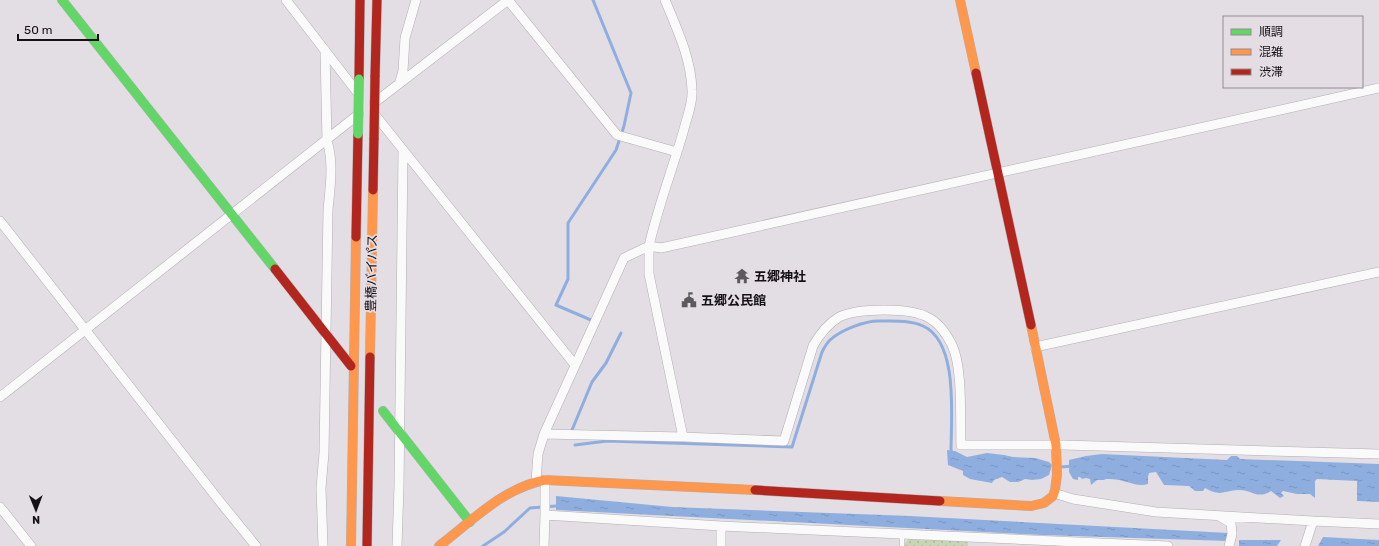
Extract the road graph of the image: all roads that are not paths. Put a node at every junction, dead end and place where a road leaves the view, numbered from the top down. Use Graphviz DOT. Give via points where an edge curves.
graph roads {
  1 [pos="62,0"];
  2 [pos="286,0"];
  3 [pos="360,0"];
  4 [pos="377,0"];
  5 [pos="416,0"];
  6 [pos="508,0"];
  7 [pos="666,0"];
  8 [pos="960,0"];
  9 [pos="325,50"];
  10 [pos="400,81"];
  11 [pos="1379,88"];
  12 [pos="368,107"];
  13 [pos="326,141"];
  14 [pos="403,152"];
  15 [pos="677,152"];
  16 [pos="999,173"];
  17 [pos="231,214"];
  18 [pos="0,221"];
  19 [pos="649,246"];
  20 [pos="1379,272"];
  21 [pos="85,330"];
  22 [pos="327,337"];
  23 [pos="1035,347"];
  24 [pos="575,365"];
  25 [pos="351,366"];
  26 [pos="0,397"];
  27 [pos="383,411"];
  28 [pos="399,431"];
  29 [pos="544,434"];
  30 [pos="683,437"];
  31 [pos="1056,445"];
  32 [pos="1379,454"];
  33 [pos="541,481"];
  34 [pos="1054,493"];
  35 [pos="0,507"];
  36 [pos="545,513"];
  37 [pos="1216,515"];
  38 [pos="1313,521"];
  39 [pos="470,522"];
  40 [pos="1379,524"];
  41 [pos="721,526"];
  42 [pos="902,534"];
  43 [pos="31,546"];
  44 [pos="256,546"];
  45 [pos="323,546"];
  46 [pos="351,546"];
  47 [pos="367,546"];
  48 [pos="397,546"];
  49 [pos="439,546"];
  50 [pos="544,546"];
  51 [pos="721,546"];
  52 [pos="902,546"];
  53 [pos="1168,546"];
  54 [pos="1229,546"];
  55 [pos="1305,546"];
  1 -- 17 [label="main road"];
  2 -- 9 [label="street"];
  3 -- 46 [label="main road, 豊橋バイパス, bridge"];
  4 -- 47 [label="main road, 豊橋バイパス, bridge"];
  5 -- 10 [label="street" via="405,38"];
  6 -- 10 [label="street"];
  6 -- 15 [label="street" via="621,136"];
  7 -- 15 [label="street" via="688,59 692,91"];
  8 -- 16 [label="main road"];
  9 -- 12 [label="street"];
  9 -- 13 [label="street"];
  10 -- 12 [label="street"];
  11 -- 16 [label="street"];
  12 -- 13 [label="street"];
  12 -- 14 [label="street"];
  13 -- 17 [label="street"];
  13 -- 22 [label="street" via="330,151"];
  14 -- 24 [label="street"];
  14 -- 28 [label="street"];
  15 -- 19 [label="street"];
  16 -- 19 [label="street" via="661,248"];
  16 -- 23 [label="main road"];
  17 -- 21 [label="street"];
  17 -- 22 [label="main road"];
  18 -- 21 [label="street"];
  19 -- 24 [label="street" via="624,258"];
  19 -- 30 [label="street" via="649,274"];
  20 -- 23 [label="street"];
  21 -- 26 [label="street"];
  21 -- 44 [label="street"];
  22 -- 25 [label="main road"];
  22 -- 45 [label="street" via="321,488"];
  23 -- 31 [label="main road"];
  24 -- 29 [label="street"];
  27 -- 28 [label="main road"];
  28 -- 39 [label="main road"];
  28 -- 48 [label="street"];
  29 -- 30 [label="street"];
  29 -- 33 [label="street" via="538,454"];
  30 -- 31 [label="street" via="784,441 813,346 819,335 839,318 863,312 896,310 930,318 953,346 959,377 961,445"];
  31 -- 32 [label="street"];
  31 -- 34 [label="main road" via="1057,479"];
  33 -- 34 [label="main road" via="1030,506 1050,500"];
  33 -- 36 [label="street"];
  33 -- 39 [label="main road" via="516,488"];
  34 -- 37 [label="street" via="1073,499 1156,512"];
  35 -- 43 [label="street"];
  36 -- 41 [label="street"];
  36 -- 50 [label="street"];
  37 -- 38 [label="street"];
  37 -- 54 [label="street" via="1231,523"];
  38 -- 40 [label="street"];
  38 -- 55 [label="street"];
  39 -- 49 [label="main road"];
  41 -- 42 [label="street"];
  41 -- 51 [label="street"];
  42 -- 52 [label="lane"];
  42 -- 53 [label="street"];
}
